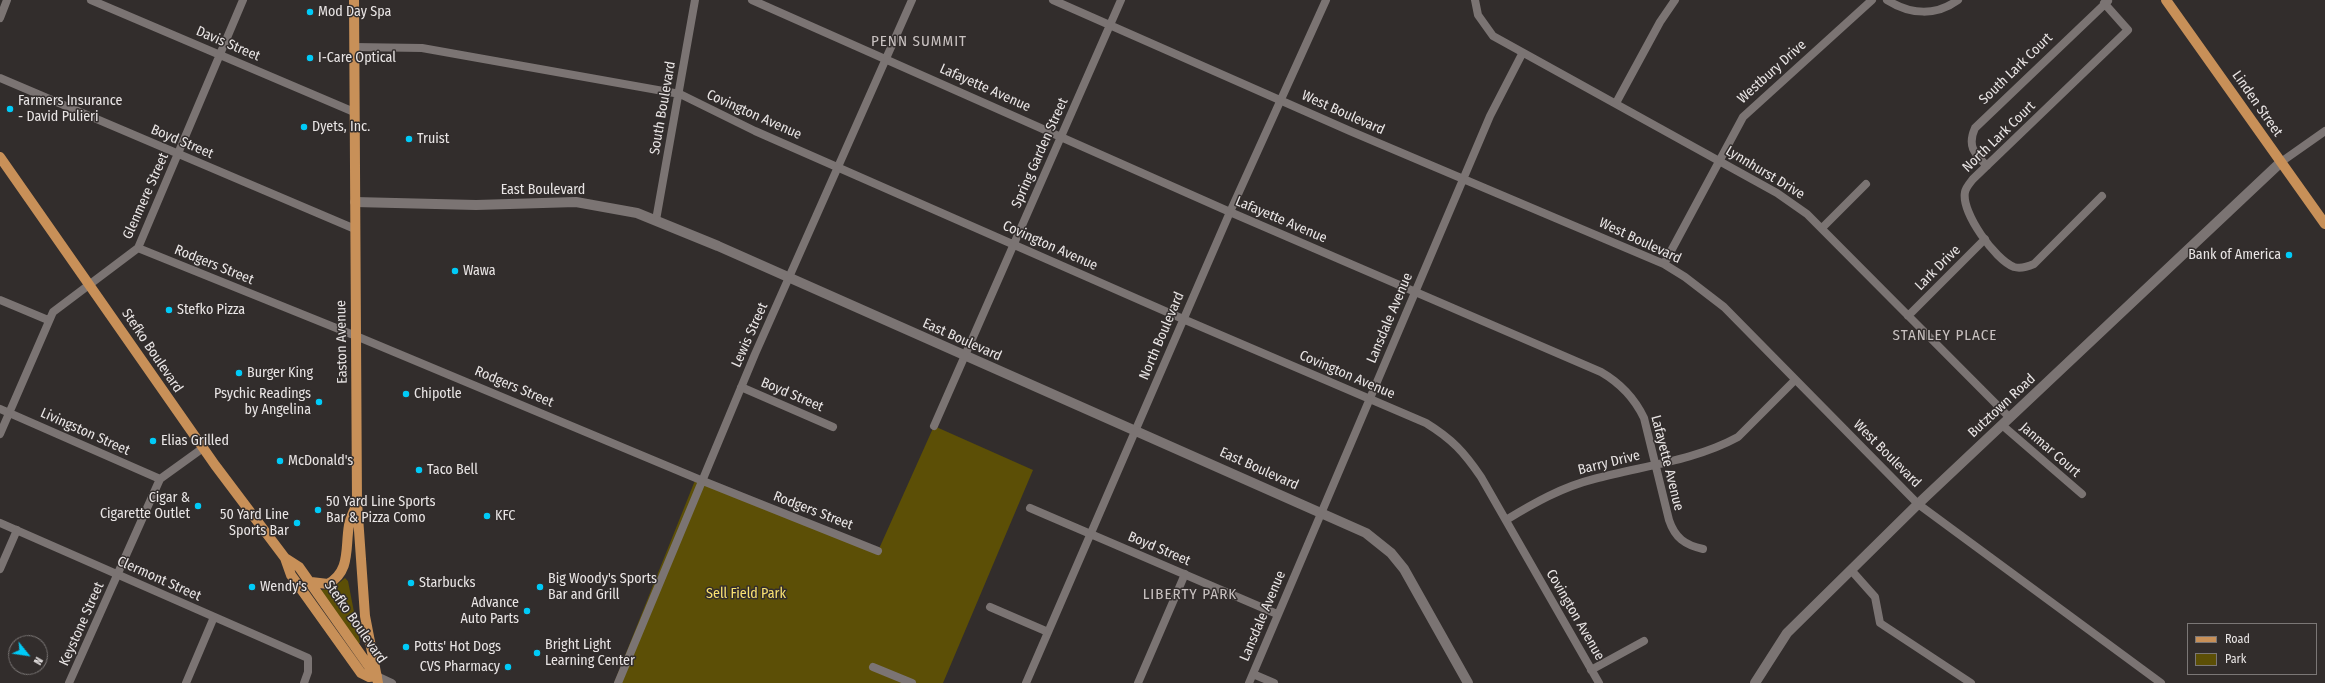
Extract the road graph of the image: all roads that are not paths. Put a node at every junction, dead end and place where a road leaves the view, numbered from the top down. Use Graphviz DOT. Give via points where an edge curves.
graph roads {
  1 [pos="7,0"];
  2 [pos="91,0"];
  3 [pos="243,0"];
  4 [pos="354,0"];
  5 [pos="695,0"];
  6 [pos="752,0"];
  7 [pos="912,0"];
  8 [pos="1053,0"];
  9 [pos="1121,0"];
  10 [pos="1326,0"];
  11 [pos="1475,0"];
  12 [pos="1676,0"];
  13 [pos="1872,0"];
  14 [pos="1887,0"];
  15 [pos="1958,0"];
  16 [pos="2166,0"];
  17 [pos="2106,2"];
  18 [pos="0,18"];
  19 [pos="1110,26"];
  20 [pos="354,47"];
  21 [pos="1522,54"];
  22 [pos="220,55"];
  23 [pos="886,59"];
  24 [pos="0,78"];
  25 [pos="680,94"];
  26 [pos="1282,99"];
  27 [pos="1616,103"];
  28 [pos="354,112"];
  29 [pos="2325,131"];
  30 [pos="1062,137"];
  31 [pos="178,154"];
  32 [pos="0,157"];
  33 [pos="1719,160"];
  34 [pos="2281,162"];
  35 [pos="838,166"];
  36 [pos="1987,166"];
  37 [pos="1464,179"];
  38 [pos="1866,184"];
  39 [pos="2102,196"];
  40 [pos="355,202"];
  41 [pos="1230,212"];
  42 [pos="656,220"];
  43 [pos="2325,224"];
  44 [pos="1822,228"];
  45 [pos="355,229"];
  46 [pos="1985,239"];
  47 [pos="1015,244"];
  48 [pos="138,248"];
  49 [pos="1664,264"];
  50 [pos="789,278"];
  51 [pos="90,283"];
  52 [pos="1415,292"];
  53 [pos="0,300"];
  54 [pos="1908,316"];
  55 [pos="1184,319"];
  56 [pos="48,320"];
  57 [pos="356,336"];
  58 [pos="964,356"];
  59 [pos="1794,380"];
  60 [pos="741,387"];
  61 [pos="1370,399"];
  62 [pos="0,409"];
  63 [pos="9,413"];
  64 [pos="2010,418"];
  65 [pos="2002,425"];
  66 [pos="934,426"];
  67 [pos="833,427"];
  68 [pos="1136,431"];
  69 [pos="0,434"];
  70 [pos="203,448"];
  71 [pos="1655,466"];
  72 [pos="160,479"];
  73 [pos="703,481"];
  74 [pos="2082,494"];
  75 [pos="357,502"];
  76 [pos="1918,504"];
  77 [pos="1030,508"];
  78 [pos="1320,511"];
  79 [pos="1506,520"];
  80 [pos="0,523"];
  81 [pos="17,530"];
  82 [pos="1090,534"];
  83 [pos="1703,549"];
  84 [pos="878,551"];
  85 [pos="285,558"];
  86 [pos="0,569"];
  87 [pos="1851,570"];
  88 [pos="1185,574"];
  89 [pos="118,575"];
  90 [pos="311,582"];
  91 [pos="990,607"];
  92 [pos="1277,614"];
  93 [pos="214,617"];
  94 [pos="1048,632"];
  95 [pos="1644,641"];
  96 [pos="874,667"];
  97 [pos="1591,670"];
  98 [pos="1253,674"];
  99 [pos="377,680"];
  100 [pos="69,683"];
  101 [pos="186,683"];
  102 [pos="304,683"];
  103 [pos="392,683"];
  104 [pos="618,683"];
  105 [pos="912,683"];
  106 [pos="1026,683"];
  107 [pos="1138,683"];
  108 [pos="1249,683"];
  109 [pos="1274,683"];
  110 [pos="1468,683"];
  111 [pos="1599,683"];
  112 [pos="1755,683"];
  113 [pos="1971,683"];
  114 [pos="2161,683"];
  1 -- 18 [label="street"];
  2 -- 22 [label="street, Davis Street"];
  3 -- 22 [label="street, Glenmere Street"];
  4 -- 20 [label="main road, Easton Avenue"];
  5 -- 25 [label="street, South Boulevard"];
  6 -- 23 [label="street, Lafayette Avenue"];
  7 -- 23 [label="street, Lewis Street"];
  8 -- 19 [label="street, West Boulevard"];
  9 -- 19 [label="street, Spring Garden Street"];
  10 -- 26 [label="street, North Boulevard"];
  11 -- 21 [label="street, Lynnhurst Drive" via="1478,15 1493,36"];
  12 -- 27 [label="street" via="1660,22"];
  13 -- 33 [label="street, Westbury Drive" via="1752,107 1737,126"];
  14 -- 15 [label="street" via="1905,8 1925,12 1943,10"];
  16 -- 34 [label="main road, Linden Street"];
  17 -- 36 [label="street, South Lark Court" via="1974,128 1971,138 1974,151"];
  17 -- 36 [label="street, North Lark Court" via="2128,30"];
  19 -- 26 [label="street, West Boulevard"];
  19 -- 30 [label="street, Spring Garden Street"];
  20 -- 25 [label="street, Covington Avenue" via="422,48"];
  20 -- 28 [label="main road, Easton Avenue"];
  21 -- 27 [label="street, Lynnhurst Drive"];
  21 -- 37 [label="street, Lansdale Avenue" via="1490,116"];
  22 -- 28 [label="street, Davis Street"];
  22 -- 31 [label="street, Glenmere Street"];
  23 -- 30 [label="street, Lafayette Avenue"];
  23 -- 35 [label="street, Lewis Street"];
  24 -- 31 [label="street, Boyd Street"];
  25 -- 35 [label="street, Covington Avenue"];
  25 -- 42 [label="street, South Boulevard"];
  26 -- 37 [label="street, West Boulevard"];
  26 -- 41 [label="street, North Boulevard"];
  27 -- 33 [label="street, Lynnhurst Drive"];
  28 -- 40 [label="main road, Easton Avenue"];
  29 -- 34 [label="street"];
  30 -- 41 [label="street, Lafayette Avenue"];
  30 -- 47 [label="street, Spring Garden Street"];
  31 -- 45 [label="street, Boyd Street"];
  31 -- 48 [label="street, Glenmere Street"];
  32 -- 51 [label="main road, Stefko Boulevard"];
  33 -- 44 [label="street, Lynnhurst Drive" via="1777,193"];
  33 -- 49 [label="street, Westbury Drive"];
  34 -- 43 [label="main road, Linden Street"];
  34 -- 64 [label="street, Butztown Road"];
  35 -- 47 [label="street, Covington Avenue"];
  35 -- 50 [label="street, Lewis Street"];
  36 -- 46 [label="street, North Lark Court" via="1965,190 1964,199 1969,216"];
  37 -- 49 [label="street, West Boulevard"];
  37 -- 52 [label="street, Lansdale Avenue"];
  38 -- 44 [label="street"];
  39 -- 46 [label="street, North Lark Court" via="2028,267 2021,268 2007,263"];
  40 -- 42 [label="street, East Boulevard" via="476,205 576,202 616,208"];
  40 -- 45 [label="main road, Easton Avenue"];
  41 -- 52 [label="street, Lafayette Avenue"];
  41 -- 55 [label="street, North Boulevard"];
  42 -- 50 [label="street, East Boulevard"];
  44 -- 54 [label="street, Lynnhurst Drive"];
  45 -- 57 [label="main road, Easton Avenue"];
  46 -- 54 [label="street, Lark Drive"];
  47 -- 55 [label="street, Covington Avenue"];
  47 -- 58 [label="street, Spring Garden Street"];
  48 -- 51 [label="street, Glenmere Street"];
  48 -- 57 [label="street, Rodgers Street"];
  49 -- 59 [label="street, West Boulevard" via="1724,307"];
  50 -- 58 [label="street, East Boulevard"];
  50 -- 60 [label="street, Lewis Street"];
  51 -- 56 [label="street, Glenmere Street" via="57,308"];
  51 -- 70 [label="main road, Stefko Boulevard"];
  52 -- 61 [label="street, Lansdale Avenue"];
  52 -- 71 [label="street, Lafayette Avenue" via="1587,365 1617,381 1632,397 1644,418"];
  53 -- 56 [label="street"];
  54 -- 64 [label="street, Lynnhurst Drive"];
  55 -- 61 [label="street, Covington Avenue"];
  55 -- 68 [label="street, North Boulevard"];
  56 -- 63 [label="street, Glenmere Street"];
  57 -- 73 [label="street, Rodgers Street"];
  57 -- 75 [label="main road, Easton Avenue"];
  58 -- 66 [label="street, Spring Garden Street"];
  58 -- 68 [label="street, East Boulevard"];
  59 -- 71 [label="street, Barry Drive" via="1738,437 1710,450"];
  59 -- 76 [label="street, West Boulevard"];
  60 -- 67 [label="street, Boyd Street"];
  60 -- 73 [label="street, Lewis Street"];
  61 -- 78 [label="street, Lansdale Avenue"];
  61 -- 79 [label="street, Covington Avenue" via="1426,423 1453,441 1476,471"];
  62 -- 63 [label="street, Livingston Street"];
  63 -- 69 [label="street, Glenmere Street"];
  63 -- 72 [label="street, Livingston Street"];
  64 -- 65 [label="street, Butztown Road"];
  65 -- 74 [label="street, Janmar Court"];
  65 -- 76 [label="street, Butztown Road"];
  68 -- 78 [label="street, East Boulevard"];
  68 -- 82 [label="street, North Boulevard"];
  70 -- 72 [label="street"];
  70 -- 85 [label="main road, Stefko Boulevard"];
  71 -- 79 [label="street, Barry Drive" via="1594,479 1566,488 1550,494"];
  71 -- 83 [label="street, Lafayette Avenue" via="1668,520 1674,532 1686,544"];
  72 -- 89 [label="street, Keystone Street"];
  73 -- 84 [label="street, Rodgers Street"];
  73 -- 104 [label="street, Lewis Street"];
  75 -- 90 [label="main road" via="349,524 345,567 340,575 328,584"];
  75 -- 99 [label="main road, Easton Avenue" via="365,610"];
  76 -- 87 [label="street, Butztown Road"];
  76 -- 114 [label="street, West Boulevard"];
  77 -- 82 [label="street, Boyd Street"];
  78 -- 92 [label="street, Lansdale Avenue"];
  78 -- 110 [label="street, East Boulevard" via="1366,533 1391,553 1404,569"];
  79 -- 97 [label="street, Covington Avenue"];
  80 -- 81 [label="street, Clermont Street"];
  81 -- 86 [label="street"];
  81 -- 89 [label="street, Clermont Street"];
  82 -- 88 [label="street, Boyd Street"];
  82 -- 94 [label="street, North Boulevard"];
  85 -- 90 [label="main road, Stefko Boulevard" via="299,567"];
  85 -- 99 [label="main road, Stefko Boulevard" via="292,575 360,673"];
  87 -- 112 [label="street, Butztown Road" via="1787,633"];
  87 -- 113 [label="street" via="1875,597 1880,623"];
  88 -- 92 [label="street, Boyd Street"];
  88 -- 107 [label="street"];
  89 -- 93 [label="street, Clermont Street"];
  89 -- 100 [label="street, Keystone Street"];
  90 -- 99 [label="main road, Stefko Boulevard"];
  91 -- 94 [label="street"];
  92 -- 98 [label="street, Lansdale Avenue"];
  93 -- 101 [label="street"];
  93 -- 102 [label="street, Clermont Street" via="308,658 308,672"];
  94 -- 106 [label="street, North Boulevard"];
  95 -- 97 [label="street"];
  96 -- 105 [label="street"];
  97 -- 111 [label="street, Covington Avenue"];
  98 -- 108 [label="street, Lansdale Avenue"];
  98 -- 109 [label="street"];
  99 -- 103 [label="street"];
}
